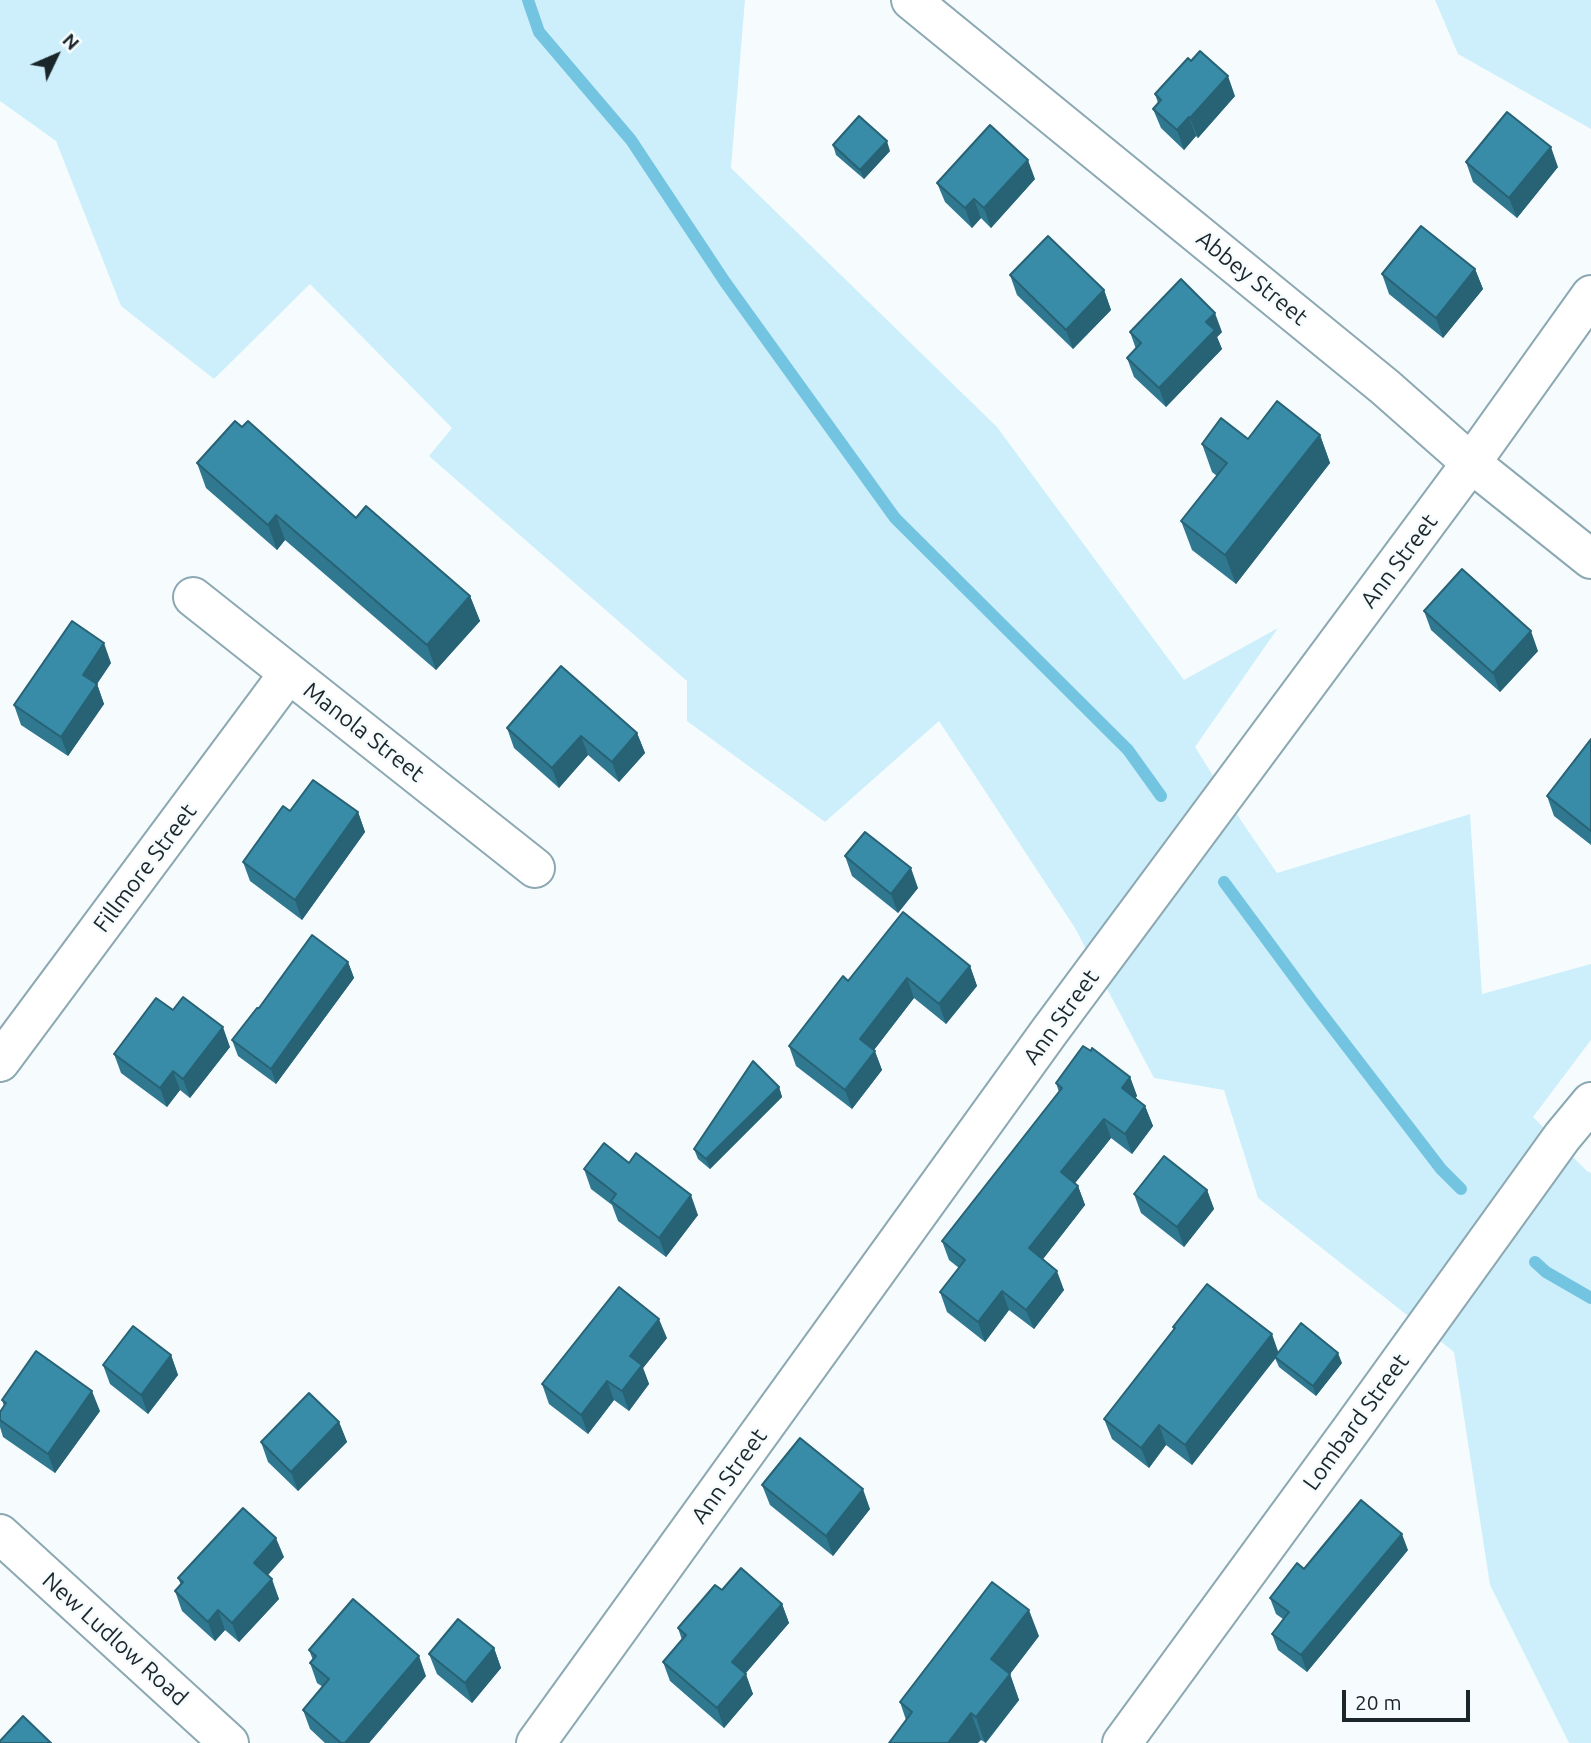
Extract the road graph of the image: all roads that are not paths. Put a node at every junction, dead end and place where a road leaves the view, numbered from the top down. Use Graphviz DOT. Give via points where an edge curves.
graph roads {
  1 [pos="911,0"];
  2 [pos="1591,295"];
  3 [pos="1471,463"];
  4 [pos="1591,559"];
  5 [pos="193,597"];
  6 [pos="289,673"];
  7 [pos="535,868"];
  8 [pos="0,1062"];
  9 [pos="1591,1102"];
  10 [pos="0,1534"];
  11 [pos="229,1743"];
  12 [pos="536,1743"];
  13 [pos="1122,1743"];
  1 -- 3 [label="street, Abbey Street" via="1385,387"];
  2 -- 3 [label="street, Ann Street"];
  3 -- 4 [label="street, Abbey Street"];
  3 -- 12 [label="street, Ann Street" via="1049,1032"];
  5 -- 6 [label="street, Manola Street"];
  6 -- 7 [label="street, Manola Street"];
  6 -- 8 [label="street, Fillmore Street"];
  9 -- 13 [label="street, Lombard Street"];
  10 -- 11 [label="street, New Ludlow Road"];
}
